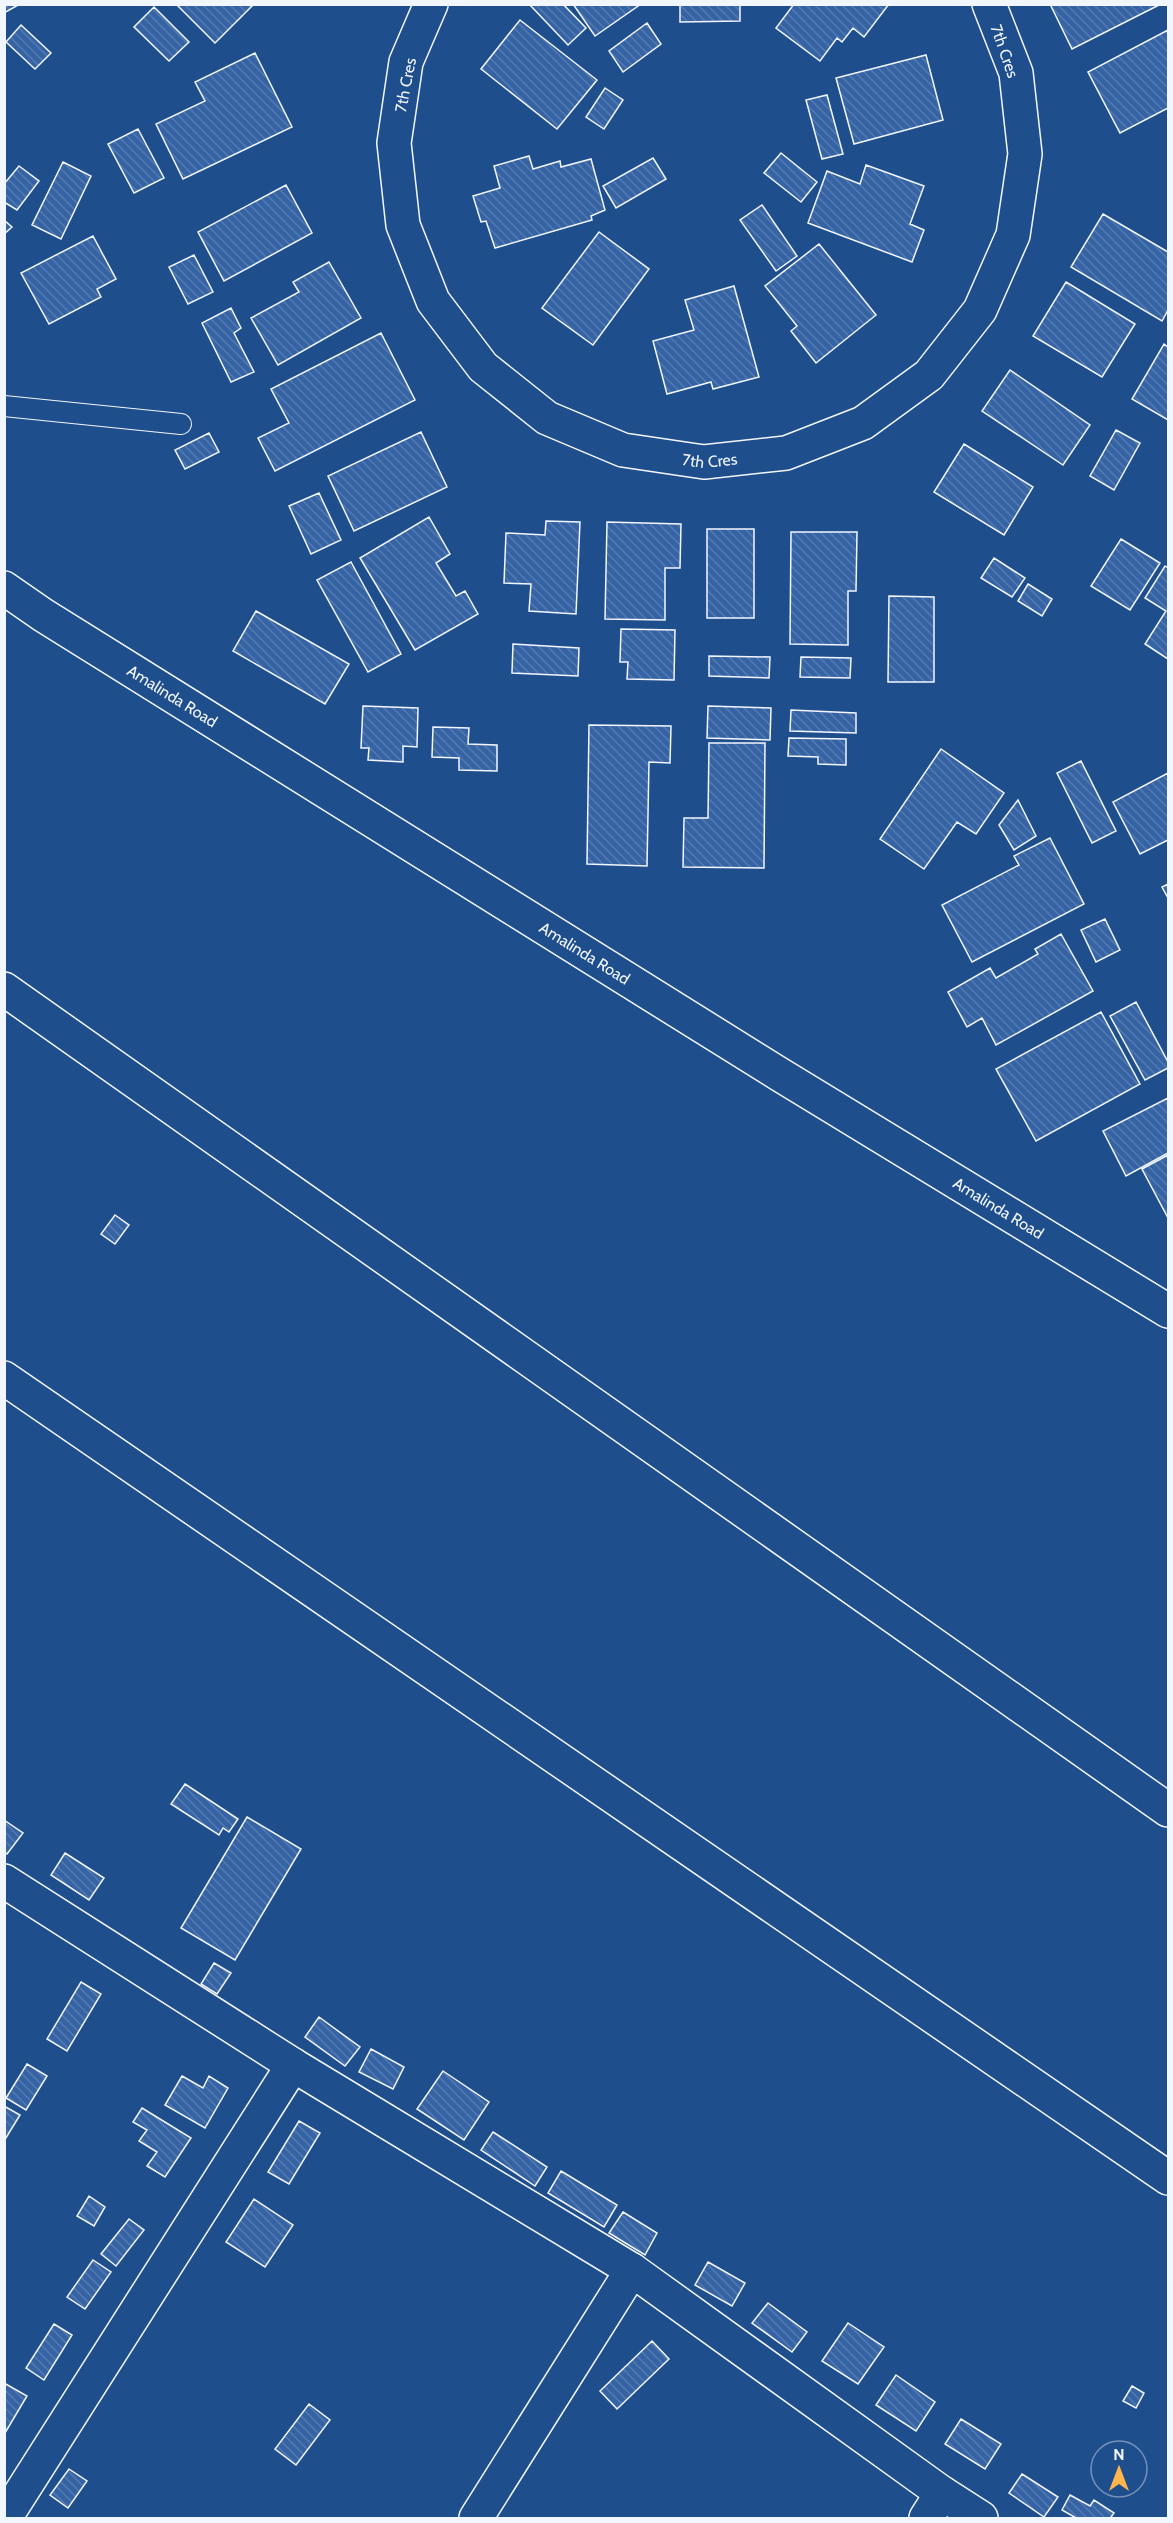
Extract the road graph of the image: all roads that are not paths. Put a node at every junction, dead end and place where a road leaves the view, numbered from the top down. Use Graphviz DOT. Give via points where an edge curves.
graph roads {
  1 [pos="431,4"];
  2 [pos="989,4"];
  3 [pos="4,406"];
  4 [pos="181,424"];
  5 [pos="4,588"];
  6 [pos="4,989"];
  7 [pos="1168,1311"];
  8 [pos="4,1378"];
  9 [pos="1168,1810"];
  10 [pos="4,1881"];
  11 [pos="293,2065"];
  12 [pos="1168,2178"];
  13 [pos="632,2270"];
  14 [pos="934,2506"];
  15 [pos="5,2518"];
  16 [pos="476,2518"];
  17 [pos="981,2518"];
  1 -- 2 [label="street, 7th Cres" via="406,62 394,143 403,225 433,301 483,367 547,418 623,450 704,462 786,453 863,423 929,375 980,310 1013,235 1025,154 1016,73"];
  3 -- 4 [label="lane"];
  5 -- 7 [label="street, Amalinda Road" via="779,1074"];
  6 -- 9 [label="street"];
  8 -- 12 [label="street"];
  10 -- 11 [label="street"];
  11 -- 13 [label="street"];
  11 -- 15 [label="street"];
  13 -- 14 [label="street"];
  13 -- 16 [label="street"];
  14 -- 17 [label="street"];
}
